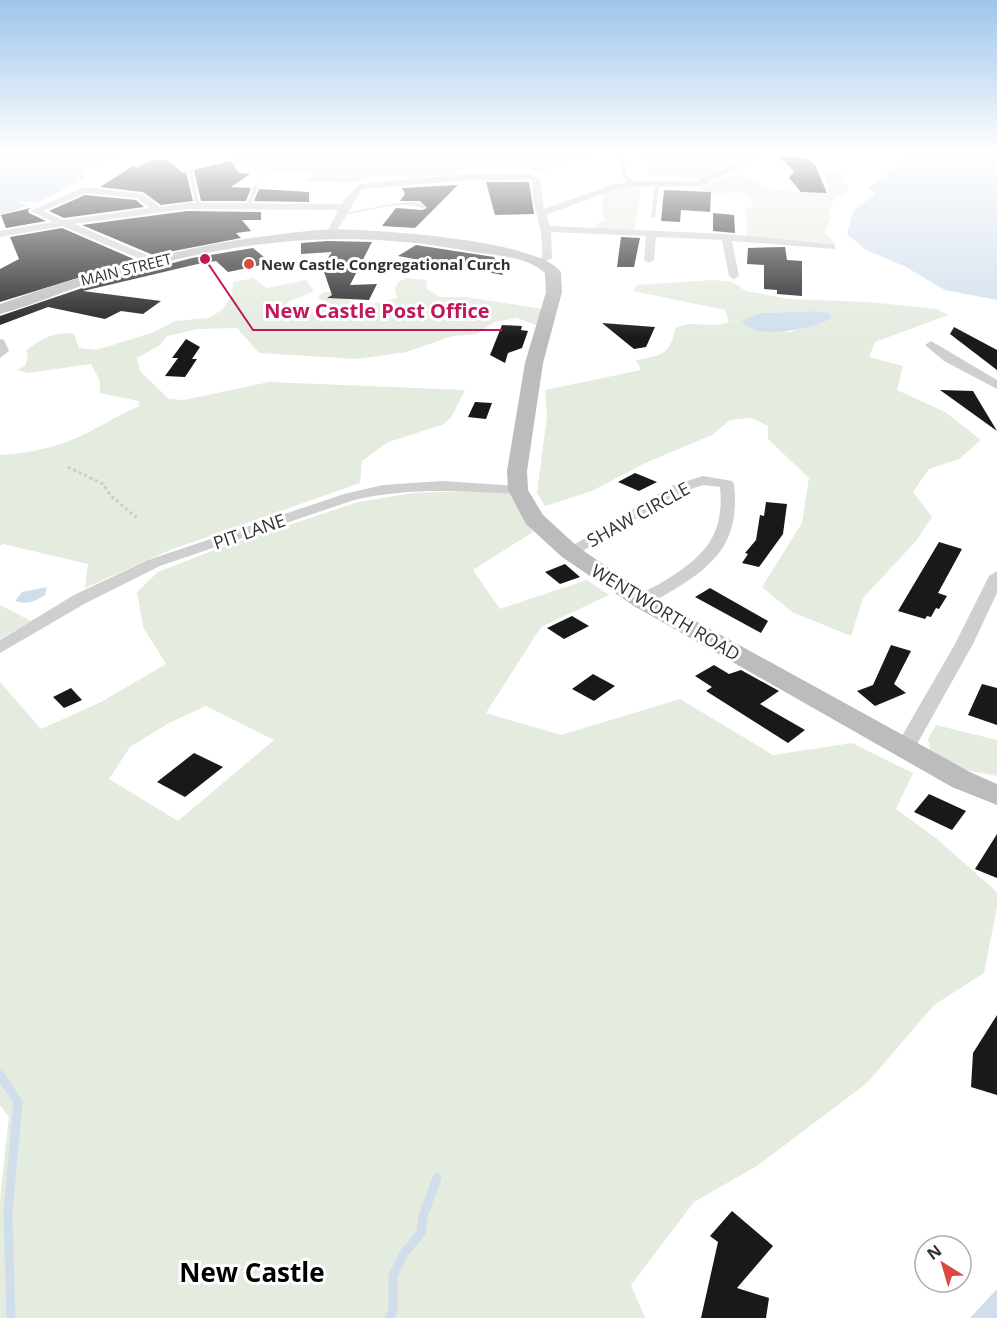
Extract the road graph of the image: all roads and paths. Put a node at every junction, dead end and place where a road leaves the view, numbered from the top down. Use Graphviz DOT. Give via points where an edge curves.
graph roads {
  1 [pos="42,216"];
  2 [pos="117,216"];
  3 [pos="340,216"];
  4 [pos="544,216"];
  5 [pos="64,224"];
  6 [pos="548,229"];
  7 [pos="0,234"];
  8 [pos="331,234"];
  9 [pos="651,234"];
  10 [pos="726,237"];
  11 [pos="831,247"];
  12 [pos="649,260"];
  13 [pos="152,261"];
  14 [pos="540,262"];
  15 [pos="734,276"];
  16 [pos="0,309"];
  17 [pos="0,343"];
  18 [pos="931,345"];
  19 [pos="0,354"];
  20 [pos="997,385"];
  21 [pos="68,466"];
  22 [pos="518,490"];
  23 [pos="137,518"];
  24 [pos="570,552"];
  25 [pos="997,576"];
  26 [pos="642,601"];
  27 [pos="0,648"];
  28 [pos="905,748"];
  29 [pos="997,795"];
  1 -- 5 [label="street"];
  2 -- 5 [label="street"];
  3 -- 8 [label="street"];
  4 -- 6 [label="street"];
  5 -- 7 [label="street"];
  5 -- 13 [label="street"];
  6 -- 9 [label="street"];
  6 -- 14 [label="street" via="548,258"];
  8 -- 13 [label="main road, MAIN STREET" via="243,244"];
  8 -- 14 [label="main road, MAIN STREET" via="417,238"];
  9 -- 10 [label="street"];
  9 -- 12 [label="street"];
  10 -- 11 [label="street"];
  10 -- 15 [label="street"];
  13 -- 16 [label="main road, MAIN STREET" via="69,284"];
  14 -- 22 [label="main road" via="553,272 554,292 534,363 517,471"];
  17 -- 19 [label="street"];
  18 -- 20 [label="street"];
  21 -- 23 [label="path" via="104,484 110,495"];
  22 -- 24 [label="main road, WENTWORTH ROAD" via="534,519"];
  22 -- 27 [label="street, PIT LANE" via="442,484 383,489 349,497 154,563 80,599"];
  24 -- 26 [label="main road, WENTWORTH ROAD"];
  24 -- 26 [label="street, SHAW CIRCLE" via="676,489 704,480 727,484 728,516 716,550 696,568"];
  25 -- 28 [label="street"];
  26 -- 28 [label="main road, WENTWORTH ROAD"];
  28 -- 29 [label="main road, WENTWORTH ROAD"];
}
